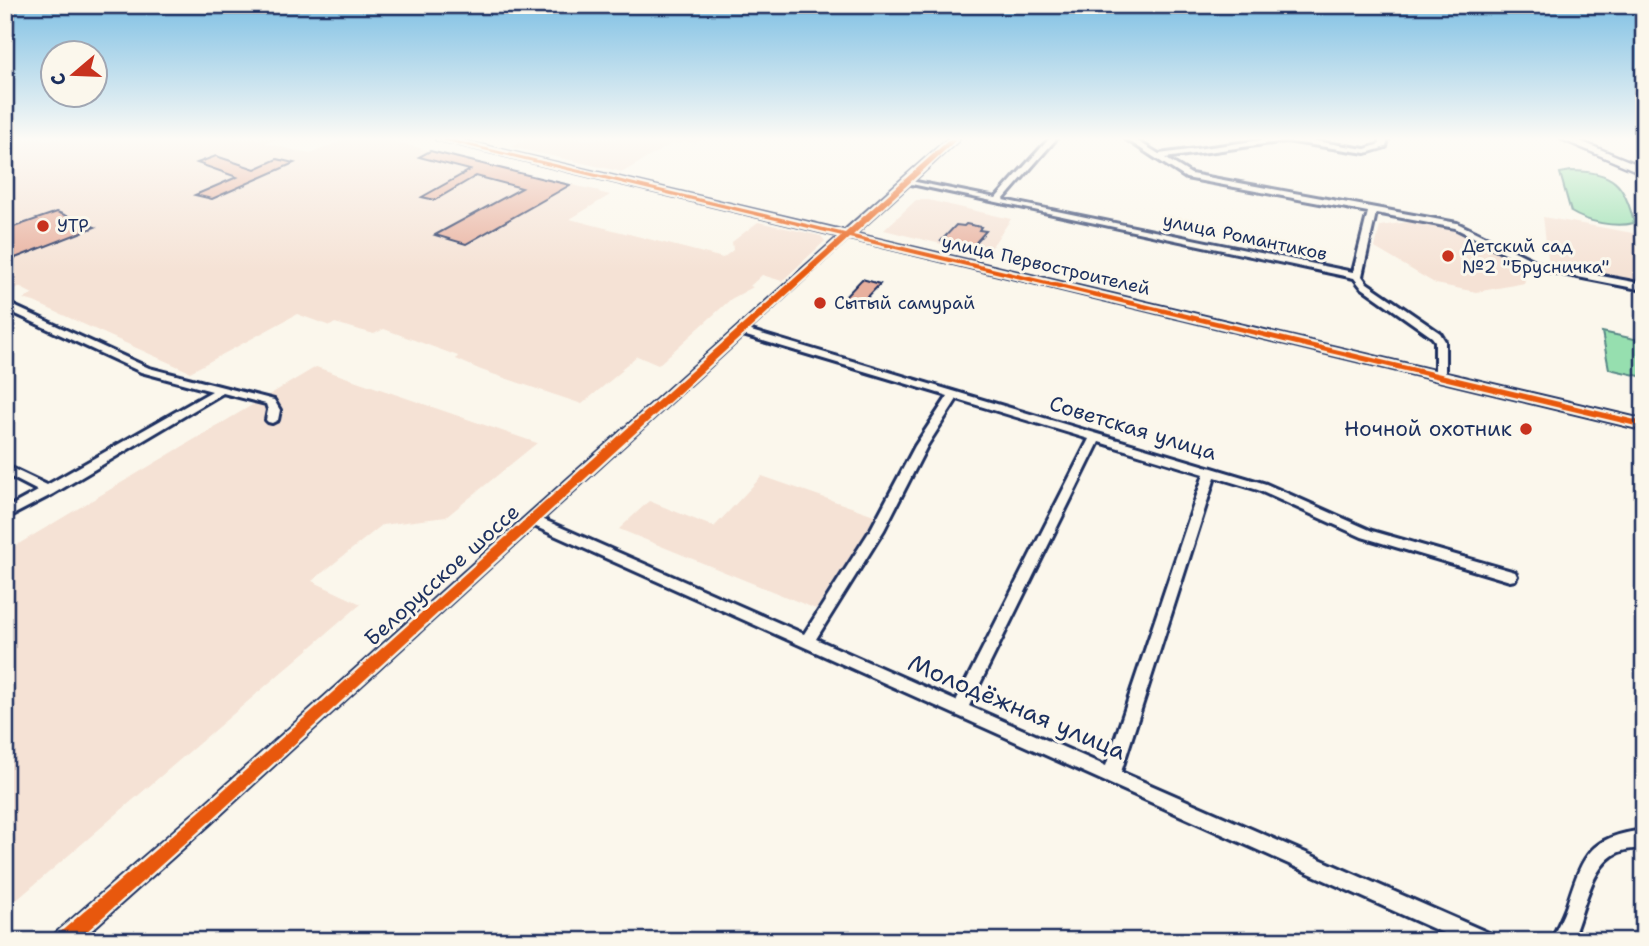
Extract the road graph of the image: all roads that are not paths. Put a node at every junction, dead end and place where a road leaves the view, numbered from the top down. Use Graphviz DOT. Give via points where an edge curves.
graph roads {
  1 [pos="628,183"];
  2 [pos="905,183"];
  3 [pos="912,183"];
  4 [pos="1014,183"];
  5 [pos="1228,183"];
  6 [pos="998,201"];
  7 [pos="1373,210"];
  8 [pos="847,235"];
  9 [pos="1357,276"];
  10 [pos="1644,287"];
  11 [pos="5,305"];
  12 [pos="741,331"];
  13 [pos="1440,376"];
  14 [pos="223,389"];
  15 [pos="954,395"];
  16 [pos="271,420"];
  17 [pos="1643,428"];
  18 [pos="1096,436"];
  19 [pos="5,469"];
  20 [pos="1211,472"];
  21 [pos="49,491"];
  22 [pos="5,515"];
  23 [pos="531,520"];
  24 [pos="1510,576"];
  25 [pos="807,642"];
  26 [pos="960,709"];
  27 [pos="1112,774"];
  28 [pos="1644,839"];
  29 [pos="63,941"];
  30 [pos="1484,941"];
  31 [pos="1560,941"];
  1 -- 8 [label="street, улица Первостроителей"];
  2 -- 8 [label="street"];
  3 -- 6 [label="street, улица Романтиков"];
  4 -- 6 [label="street"];
  5 -- 7 [label="street"];
  6 -- 9 [label="street, улица Романтиков"];
  7 -- 9 [label="street"];
  7 -- 10 [label="street" via="1465,229 1540,267"];
  8 -- 12 [label="street, Белорусское шоссе"];
  8 -- 13 [label="street, улица Первостроителей"];
  9 -- 13 [label="street, улица Романтиков" via="1436,335"];
  11 -- 14 [label="street" via="145,370"];
  12 -- 15 [label="street, Советская улица"];
  12 -- 23 [label="street, Белорусское шоссе"];
  13 -- 17 [label="street, улица Первостроителей"];
  14 -- 16 [label="street" via="270,402 274,410"];
  14 -- 21 [label="street"];
  15 -- 18 [label="street, Советская улица"];
  15 -- 25 [label="street"];
  18 -- 20 [label="street, Советская улица"];
  18 -- 26 [label="street"];
  19 -- 21 [label="street"];
  20 -- 24 [label="street, Советская улица" via="1276,492 1367,534"];
  20 -- 27 [label="street"];
  21 -- 22 [label="street"];
  23 -- 25 [label="street, Молодёжная улица"];
  23 -- 29 [label="street, Белорусское шоссе"];
  25 -- 26 [label="street, Молодёжная улица"];
  26 -- 27 [label="street, Молодёжная улица"];
  27 -- 30 [label="street, Молодёжная улица"];
  28 -- 31 [label="street" via="1617,842 1594,857"];
}
